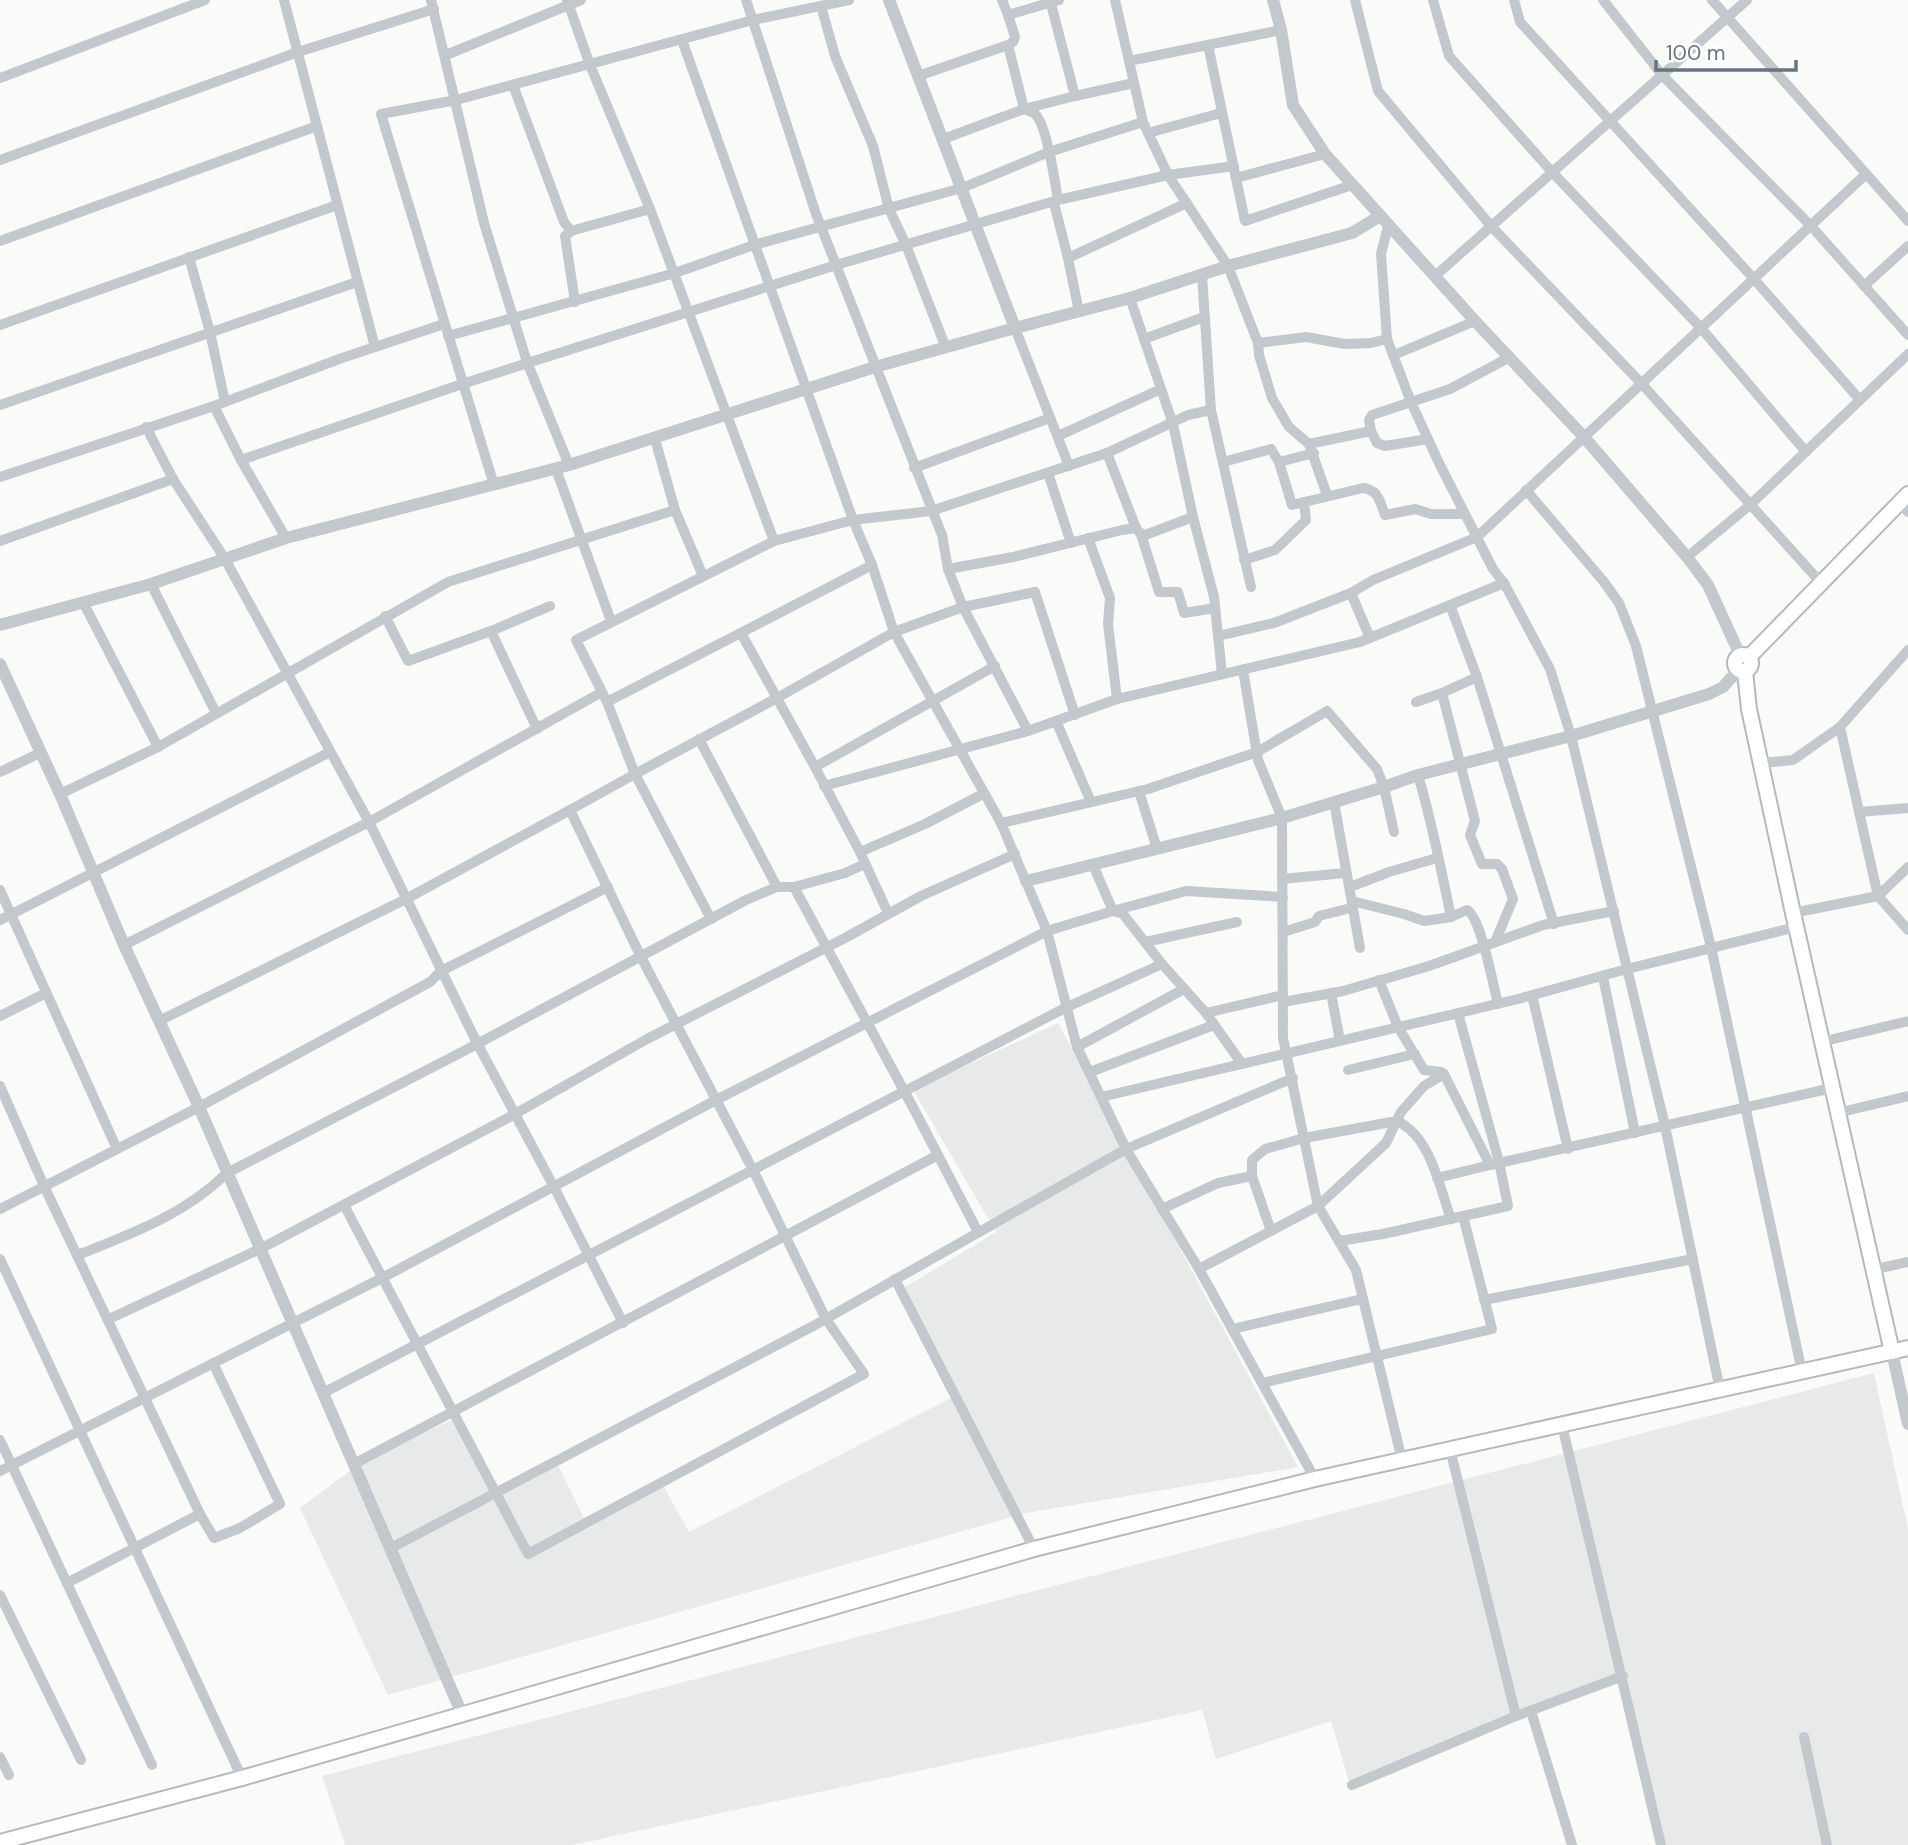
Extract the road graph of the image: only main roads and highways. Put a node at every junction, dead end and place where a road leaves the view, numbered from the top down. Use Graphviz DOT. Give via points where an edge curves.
graph roads {
  1 [pos="1905,503"];
  2 [pos="1908,1348"];
  3 [pos="1892,1352"];
  4 [pos="0,1842"];
  1 -- 3 [label="main road" via="1743,663 1794,920"];
  2 -- 3 [label="main road"];
  3 -- 4 [label="main road" via="1315,1479 1034,1549 242,1778"];
}
